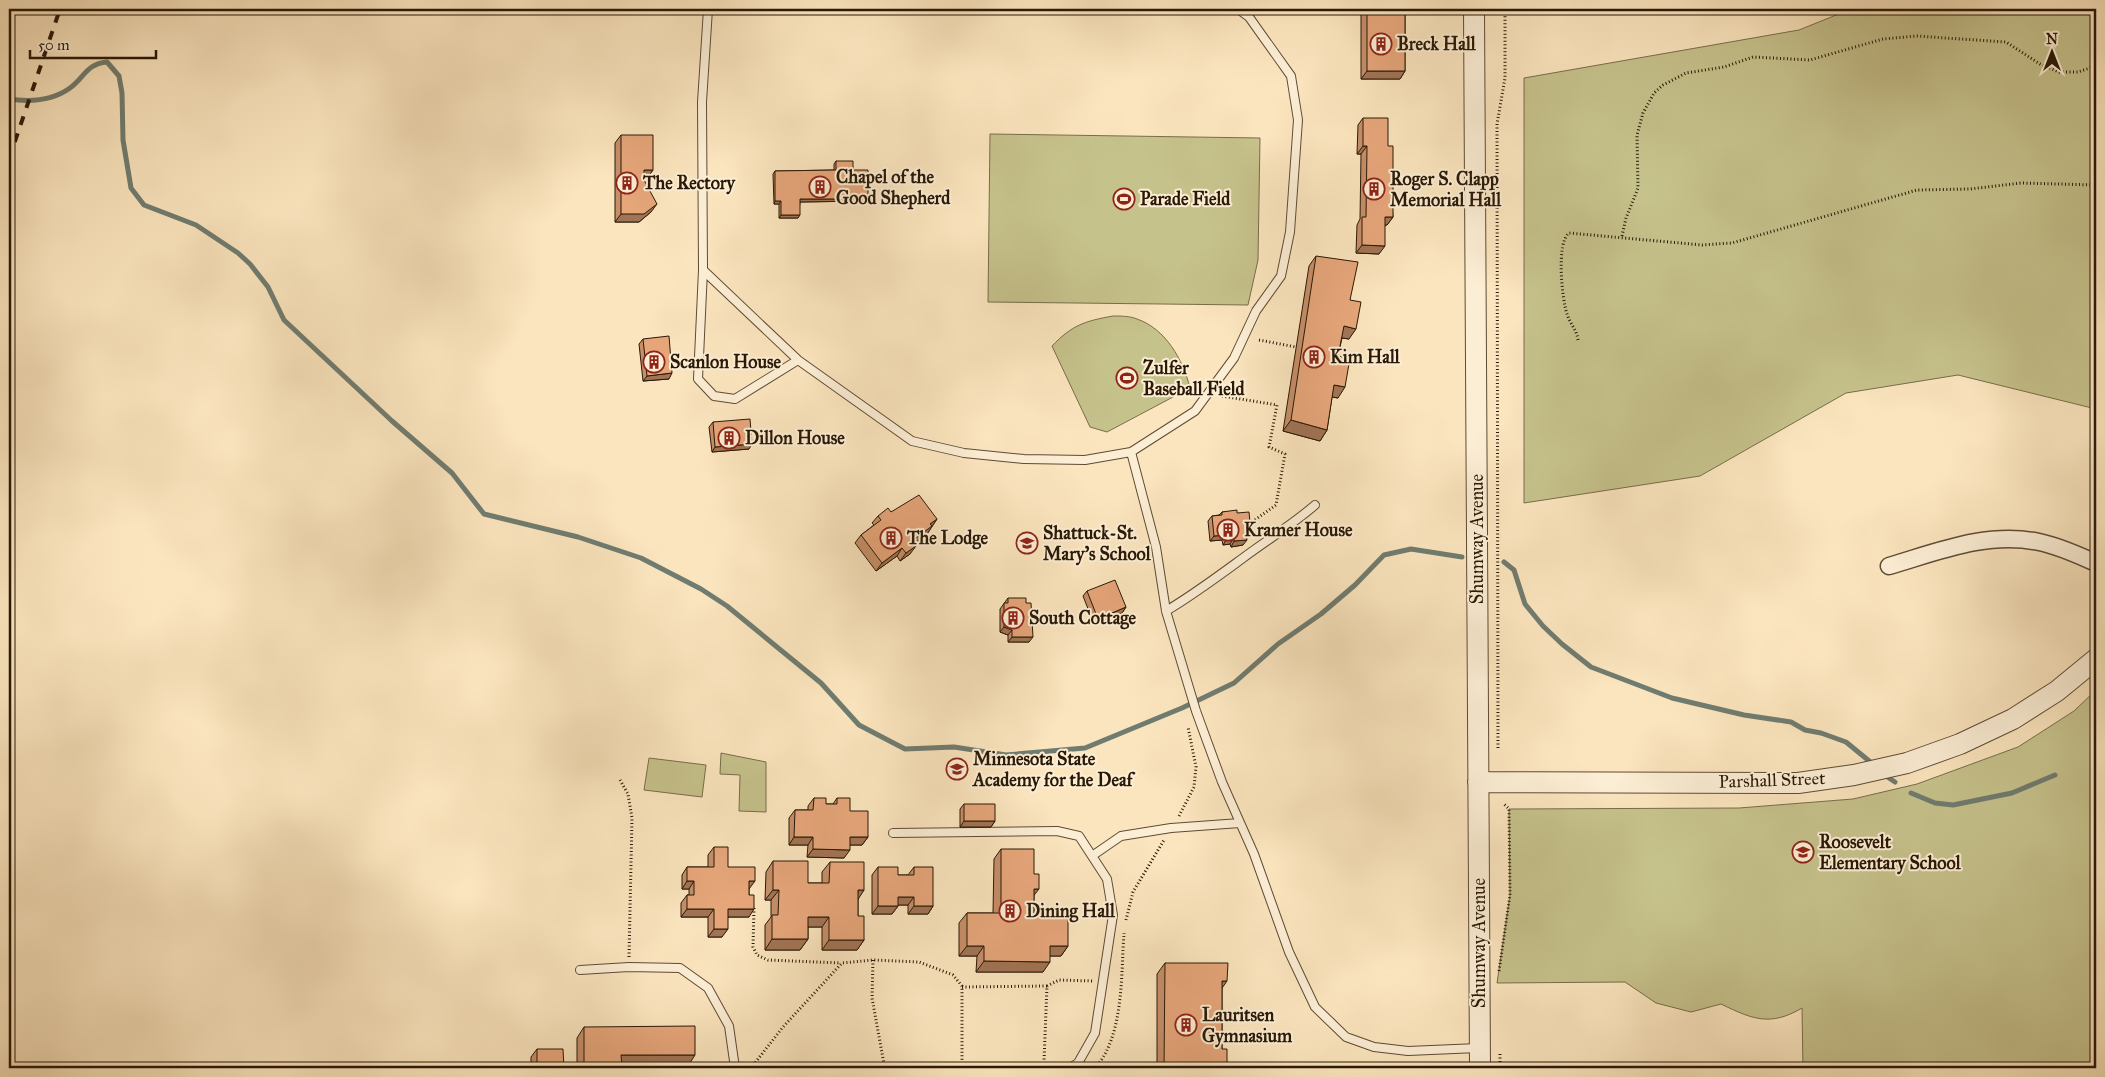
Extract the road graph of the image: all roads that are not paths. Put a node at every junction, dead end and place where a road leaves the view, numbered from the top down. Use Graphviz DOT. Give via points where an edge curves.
graph roads {
  1 [pos="708,9"];
  2 [pos="1238,9"];
  3 [pos="1474,9"];
  4 [pos="703,270"];
  5 [pos="798,360"];
  6 [pos="1131,452"];
  7 [pos="1315,505"];
  8 [pos="2096,563"];
  9 [pos="1889,566"];
  10 [pos="1166,611"];
  11 [pos="2096,659"];
  12 [pos="1478,782"];
  13 [pos="1240,823"];
  14 [pos="894,833"];
  15 [pos="1092,856"];
  16 [pos="580,970"];
  17 [pos="1480,1048"];
  18 [pos="735,1068"];
  19 [pos="1070,1068"];
  20 [pos="1480,1068"];
  1 -- 4 [label="lane" via="702,102"];
  2 -- 6 [label="lane" via="1250,17 1290,76 1298,120 1290,232 1281,276 1256,311 1234,358 1195,411"];
  3 -- 12 [label="street, Shumway Avenue"];
  4 -- 5 [label="lane"];
  4 -- 5 [label="lane" via="698,379 714,396 735,399"];
  5 -- 6 [label="lane" via="912,441 964,453 1024,459 1085,460"];
  6 -- 10 [label="lane" via="1156,547"];
  7 -- 10 [label="lane" via="1294,524 1206,587"];
  8 -- 9 [label="street" via="2066,550 2015,539 1966,543"];
  10 -- 13 [label="lane" via="1196,711"];
  11 -- 12 [label="street, Parshall Street" via="2057,691 2013,719 1960,744 1907,763 1854,775 1798,783"];
  12 -- 17 [label="street, Shumway Avenue"];
  13 -- 15 [label="lane" via="1171,828 1121,836"];
  13 -- 17 [label="lane" via="1288,952 1315,1007 1346,1038 1374,1047 1408,1051"];
  14 -- 15 [label="lane" via="1057,831 1079,836"];
  15 -- 19 [label="lane" via="1107,880 1113,915 1095,1033 1078,1062"];
  16 -- 18 [label="lane" via="680,968 708,988 729,1026"];
  17 -- 20 [label="street, Shumway Avenue"];
}
